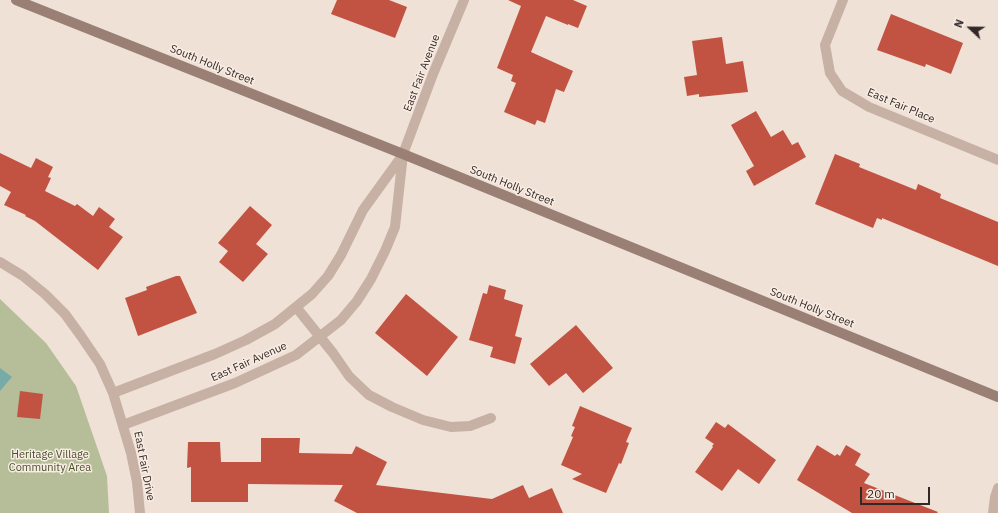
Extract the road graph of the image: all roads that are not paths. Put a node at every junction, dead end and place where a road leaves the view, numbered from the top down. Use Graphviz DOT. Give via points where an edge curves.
graph roads {
  1 [pos="16,0"];
  2 [pos="464,0"];
  3 [pos="843,0"];
  4 [pos="403,154"];
  5 [pos="998,160"];
  6 [pos="0,262"];
  7 [pos="296,307"];
  8 [pos="320,336"];
  9 [pos="113,393"];
  10 [pos="998,397"];
  11 [pos="491,418"];
  12 [pos="123,424"];
  13 [pos="998,488"];
  14 [pos="140,513"];
  15 [pos="992,513"];
  1 -- 4 [label="main road, South Holly Street"];
  2 -- 4 [label="street, East Fair Avenue"];
  3 -- 5 [label="street, East Fair Place" via="825,44 830,74 842,91 869,107"];
  4 -- 7 [label="street, East Fair Avenue" via="363,210 328,276"];
  4 -- 8 [label="street, East Fair Avenue" via="395,227 385,251 357,301 341,320"];
  4 -- 10 [label="main road, South Holly Street"];
  6 -- 9 [label="street, East Fair Drive" via="23,276 65,314 100,364"];
  7 -- 8 [label="street"];
  7 -- 9 [label="street, East Fair Avenue" via="275,324 246,340"];
  8 -- 11 [label="street" via="349,376 369,395 392,407 424,420 451,427 470,426"];
  8 -- 12 [label="street, East Fair Avenue" via="296,355 265,370"];
  9 -- 12 [label="street, East Fair Drive"];
  12 -- 14 [label="street, East Fair Drive" via="136,475"];
  13 -- 15 [label="street"];
}
